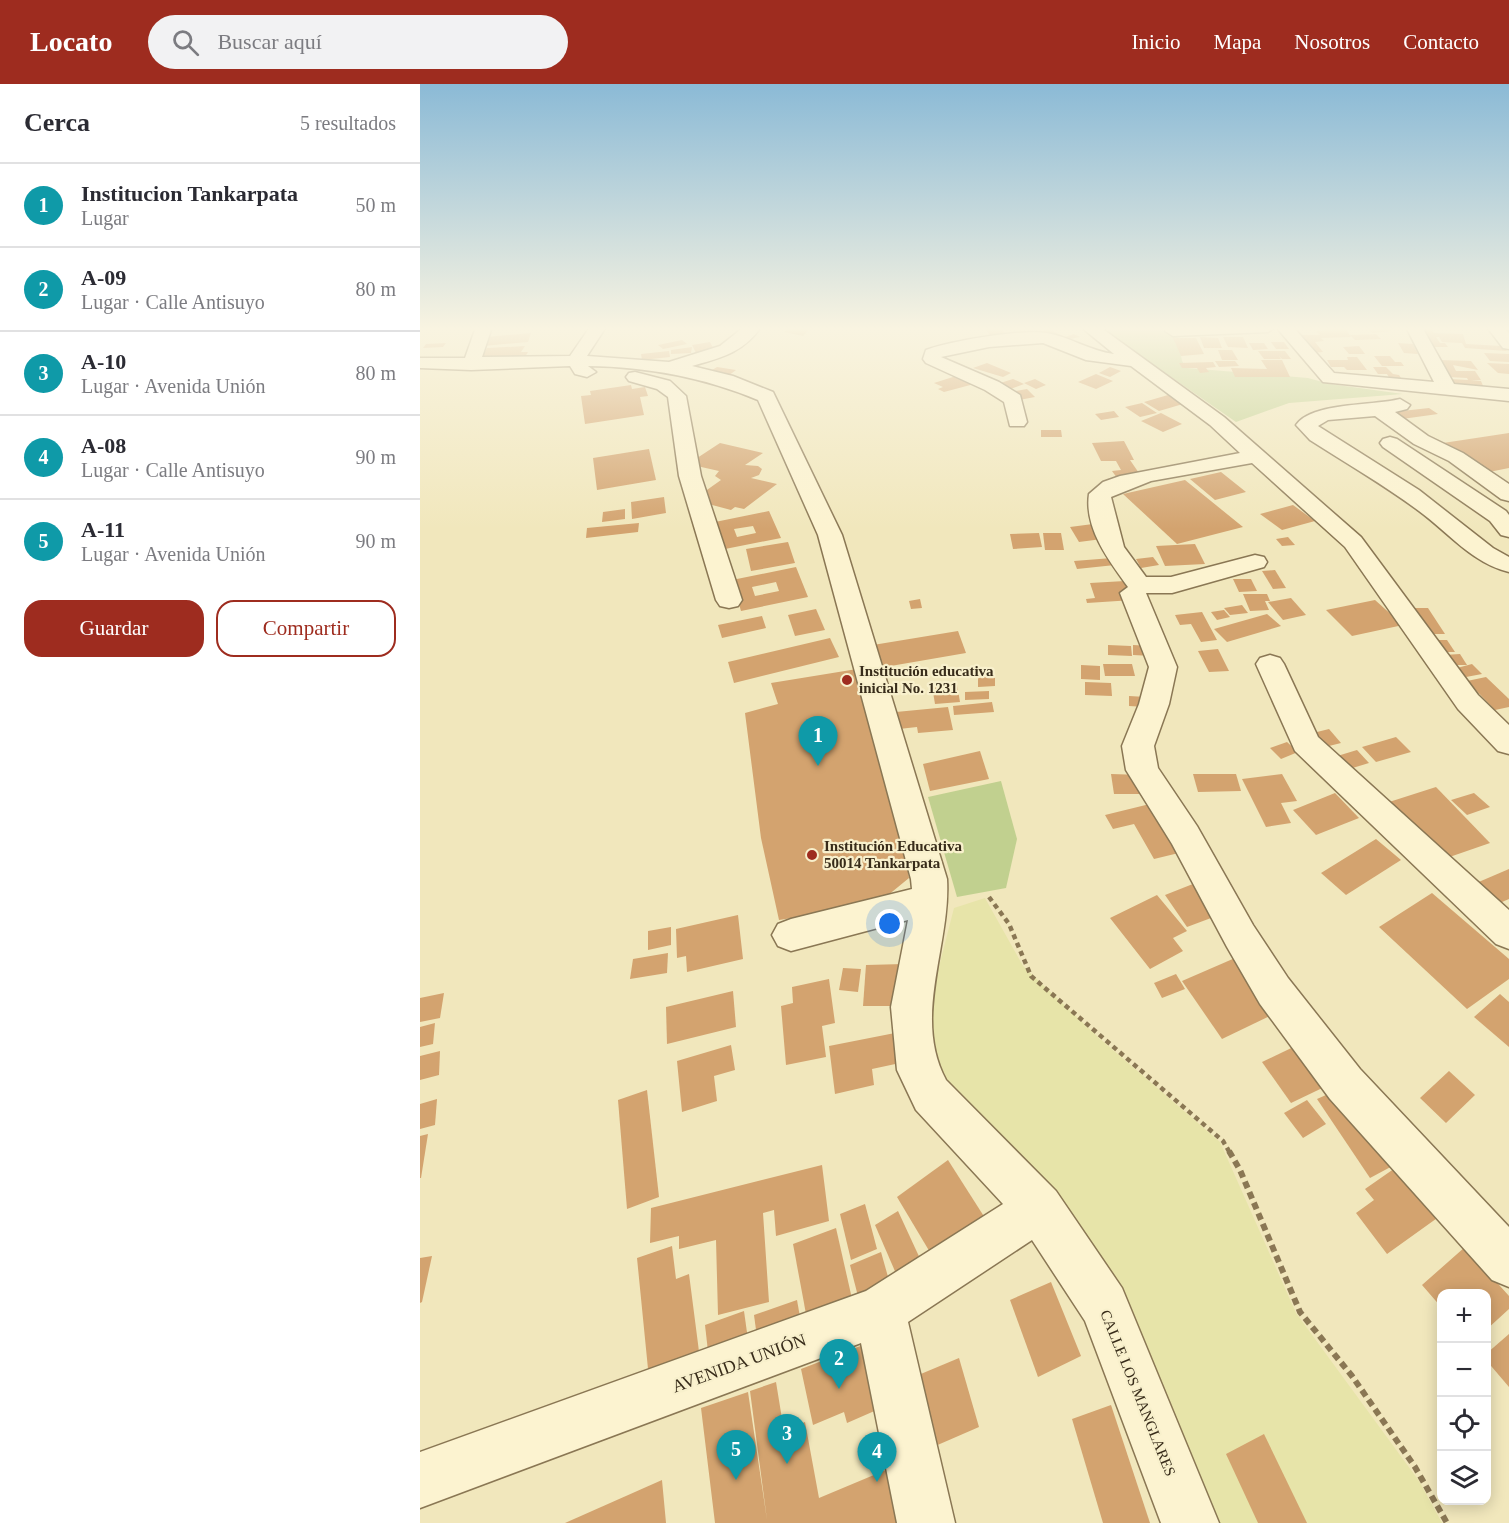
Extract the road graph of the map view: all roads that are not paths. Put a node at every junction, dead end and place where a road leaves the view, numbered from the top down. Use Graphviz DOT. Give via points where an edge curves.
graph roads {
  1 [pos="676,394"];
  2 [pos="762,394"];
  3 [pos="1005,394"];
  4 [pos="1181,394"];
  5 [pos="1425,394"];
  6 [pos="1379,410"];
  7 [pos="1348,413"];
  8 [pos="1017,422"];
  9 [pos="1256,456"];
  10 [pos="1509,494"];
  11 [pos="1509,530"];
  12 [pos="1255,562"];
  13 [pos="1509,565"];
  14 [pos="1133,593"];
  15 [pos="729,600"];
  16 [pos="1270,664"];
  17 [pos="1509,743"];
  18 [pos="930,899"];
  19 [pos="1509,933"];
  20 [pos="791,936"];
  21 [pos="1039,1209"];
  22 [pos="1509,1263"];
  23 [pos="880,1311"];
  24 [pos="420,1480"];
  25 [pos="926,1523"];
  26 [pos="1190,1523"];
  1 -- 15 [label="street" via="690,476"];
  2 -- 18 [label="street, CALLE LOS MANGLARES" via="830,535 929,879"];
  3 -- 8 [label="street" via="1013,399"];
  4 -- 9 [label="street"];
  5 -- 6 [label="street" via="1426,399 1420,403"];
  6 -- 7 [label="street"];
  6 -- 10 [label="street"];
  7 -- 11 [label="street" via="1498,516"];
  7 -- 13 [label="street" via="1323,415 1306,426 1430,507 1500,564"];
  9 -- 12 [label="street" via="1114,485 1100,494 1099,502 1112,548 1137,582 1148,586 1172,585"];
  9 -- 17 [label="street" via="1353,542 1468,702"];
  14 -- 22 [label="street" via="1163,667 1138,746 1142,770 1185,835 1274,991 1345,1084"];
  16 -- 19 [label="street" via="1306,743"];
  18 -- 20 [label="street"];
  18 -- 21 [label="street, CALLE LOS MANGLARES" via="911,1007 918,1070 931,1095"];
  21 -- 23 [label="street, AVENIDA UNIÓN"];
  21 -- 26 [label="street, CALLE LOS MANGLARES" via="1104,1306"];
  23 -- 24 [label="street, AVENIDA UNIÓN"];
  23 -- 25 [label="street"];
}
